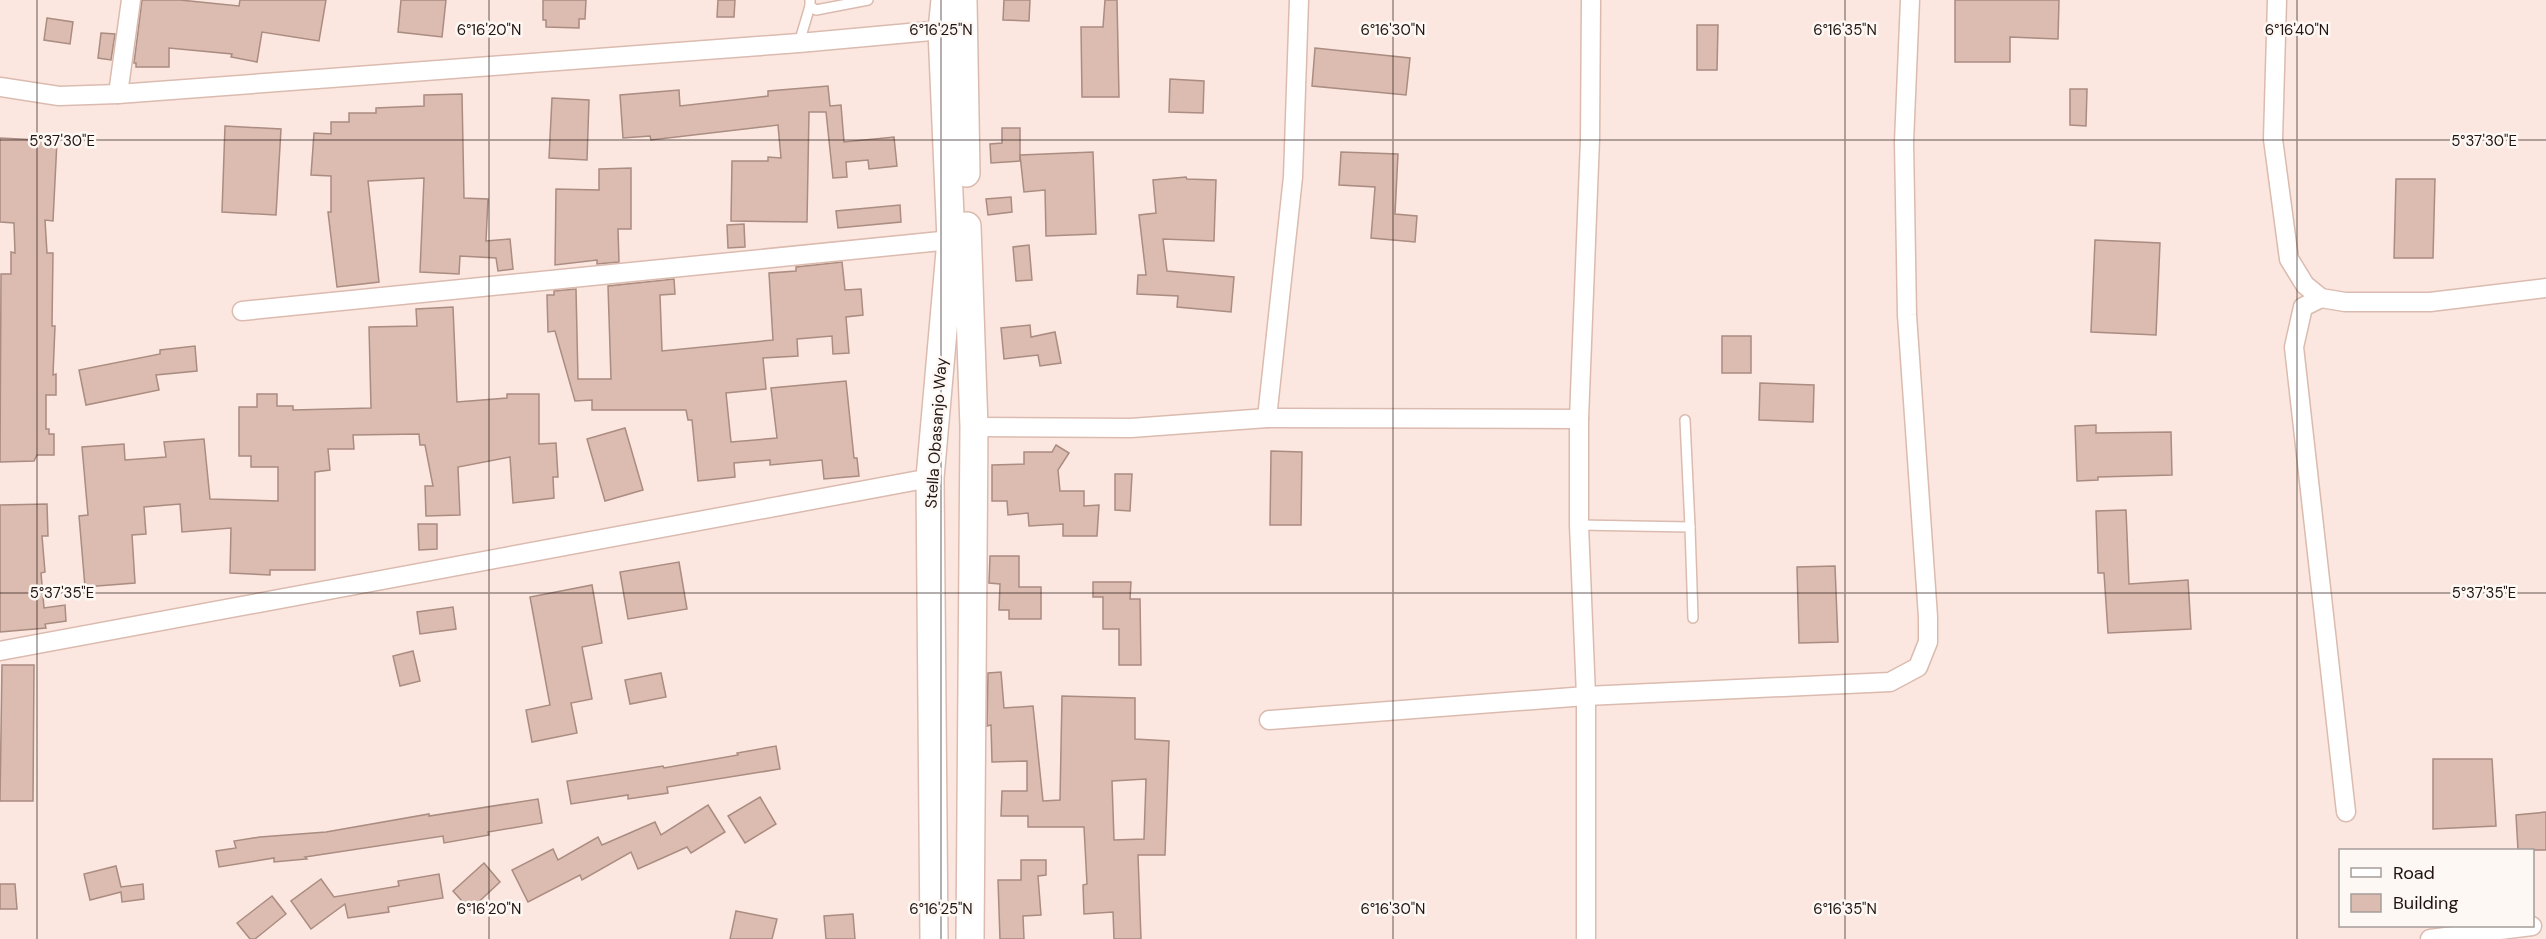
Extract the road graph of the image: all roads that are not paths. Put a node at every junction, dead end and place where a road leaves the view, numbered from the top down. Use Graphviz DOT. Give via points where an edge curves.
graph roads {
  1 [pos="131,0"];
  2 [pos="868,0"];
  3 [pos="945,0"];
  4 [pos="963,0"];
  5 [pos="1299,0"];
  6 [pos="1591,0"];
  7 [pos="1910,0"];
  8 [pos="2277,0"];
  9 [pos="810,3"];
  10 [pos="942,30"];
  11 [pos="799,43"];
  12 [pos="0,87"];
  13 [pos="118,94"];
  14 [pos="951,240"];
  15 [pos="2546,288"];
  16 [pos="2321,298"];
  17 [pos="242,311"];
  18 [pos="1267,418"];
  19 [pos="1579,419"];
  20 [pos="1686,420"];
  21 [pos="974,427"];
  22 [pos="930,478"];
  23 [pos="1579,525"];
  24 [pos="1690,527"];
  25 [pos="1693,618"];
  26 [pos="0,651"];
  27 [pos="1586,696"];
  28 [pos="1269,720"];
  29 [pos="2346,812"];
  30 [pos="2524,927"];
  31 [pos="934,939"];
  32 [pos="970,939"];
  33 [pos="1586,939"];
  34 [pos="2430,939"];
  1 -- 13 [label="street"];
  2 -- 9 [label="lane" via="816,10"];
  3 -- 10 [label="street, Stella Obasanjo Way"];
  4 -- 21 [label="street"];
  5 -- 18 [label="street" via="1293,177"];
  6 -- 19 [label="street"];
  7 -- 27 [label="street" via="1904,142 1907,315 1928,617 1928,642 1917,667 1890,682"];
  8 -- 16 [label="street" via="2273,140 2289,259 2305,285"];
  9 -- 11 [label="lane"];
  10 -- 11 [label="street"];
  10 -- 14 [label="street, Stella Obasanjo Way"];
  11 -- 13 [label="street"];
  12 -- 13 [label="street" via="59,96"];
  14 -- 17 [label="street"];
  14 -- 22 [label="street, Stella Obasanjo Way"];
  15 -- 16 [label="street" via="2430,302 2345,302"];
  16 -- 29 [label="street" via="2303,307 2294,346"];
  18 -- 19 [label="street"];
  18 -- 21 [label="street" via="1131,428"];
  19 -- 23 [label="street"];
  20 -- 24 [label="lane"];
  21 -- 32 [label="street"];
  22 -- 26 [label="street"];
  22 -- 31 [label="street, Stella Obasanjo Way"];
  23 -- 24 [label="lane"];
  23 -- 27 [label="street"];
  24 -- 25 [label="lane"];
  27 -- 28 [label="street"];
  27 -- 33 [label="street"];
  30 -- 34 [label="street"];
}
